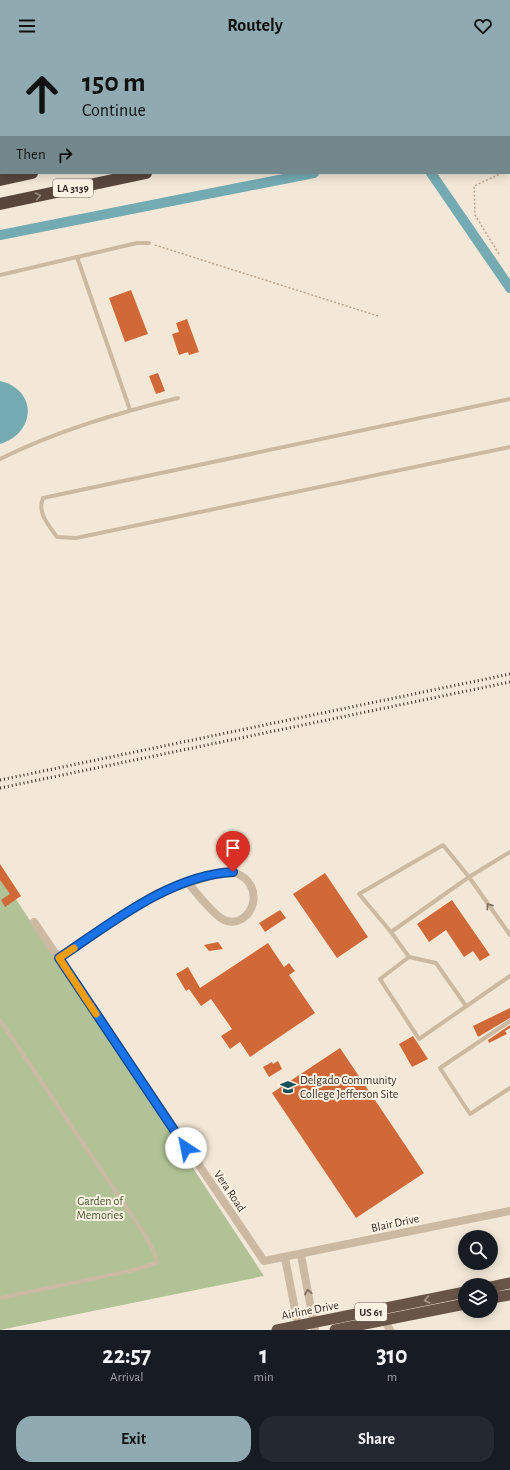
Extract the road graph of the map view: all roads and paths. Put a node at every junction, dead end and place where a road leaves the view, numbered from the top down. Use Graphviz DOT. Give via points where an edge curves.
graph roads {
  1 [pos="27,174"];
  2 [pos="141,174"];
  3 [pos="500,174"];
  4 [pos="0,180"];
  5 [pos="0,204"];
  6 [pos="150,243"];
  7 [pos="499,254"];
  8 [pos="77,257"];
  9 [pos="0,275"];
  10 [pos="378,316"];
  11 [pos="178,398"];
  12 [pos="510,399"];
  13 [pos="130,410"];
  14 [pos="510,447"];
  15 [pos="0,459"];
  16 [pos="510,852"];
  17 [pos="469,876"];
  18 [pos="188,883"];
  19 [pos="34,922"];
  20 [pos="391,932"];
  21 [pos="510,935"];
  22 [pos="409,957"];
  23 [pos="59,958"];
  24 [pos="510,976"];
  25 [pos="466,1006"];
  26 [pos="0,1020"];
  27 [pos="510,1021"];
  28 [pos="510,1088"];
  29 [pos="510,1211"];
  30 [pos="301,1255"];
  31 [pos="285,1258"];
  32 [pos="510,1283"];
  33 [pos="498,1286"];
  34 [pos="458,1294"];
  35 [pos="510,1294"];
  36 [pos="498,1297"];
  37 [pos="0,1298"];
  38 [pos="458,1305"];
  39 [pos="382,1315"];
  40 [pos="315,1326"];
  41 [pos="299,1328"];
  42 [pos="277,1330"];
  43 [pos="335,1330"];
  44 [pos="390,1330"];
  1 -- 4 [label="highway"];
  5 -- 2 [label="highway, LA 3139, one-way"];
  3 -- 7 [label="path" via="474,186 474,215"];
  6 -- 8 [label="lane" via="137,243"];
  6 -- 10 [label="path"];
  8 -- 9 [label="lane"];
  8 -- 13 [label="lane"];
  11 -- 13 [label="lane"];
  12 -- 14 [label="lane" via="44,498 40,506 43,517 57,537 76,538"];
  13 -- 15 [label="lane" via="44,439"];
  16 -- 17 [label="lane"];
  17 -- 20 [label="lane"];
  17 -- 20 [label="lane" via="443,845 359,894"];
  21 -- 17 [label="lane, one-way"];
  18 -- 18 [label="street" via="221,873 233,872 243,875 254,891 250,912 238,922 226,921 218,916"];
  18 -- 23 [label="street" via="158,893"];
  19 -- 23 [label="street"];
  20 -- 22 [label="lane"];
  22 -- 25 [label="lane" via="436,963"];
  22 -- 25 [label="lane" via="380,979 419,1039"];
  23 -- 31 [label="street, Vera Road" via="264,1261"];
  24 -- 25 [label="lane"];
  26 -- 37 [label="lane" via="145,1236 157,1263"];
  27 -- 28 [label="lane" via="440,1068 470,1114"];
  29 -- 30 [label="street, Blair Drive"];
  30 -- 31 [label="street, Blair Drive"];
  40 -- 30 [label="street, one-way"];
  31 -- 41 [label="street"];
  32 -- 33 [label="highway"];
  34 -- 39 [label="highway, Airline Drive / US 61, one-way"];
  35 -- 36 [label="highway"];
  38 -- 39 [label="highway, Airline Drive / US 61"];
  39 -- 40 [label="highway, Airline Drive / US 61"];
  39 -- 43 [label="highway, Airline Drive / US 61"];
  39 -- 44 [label="street"];
  40 -- 41 [label="highway, Airline Drive / US 61"];
  41 -- 42 [label="highway, Airline Drive / US 61"];
}
